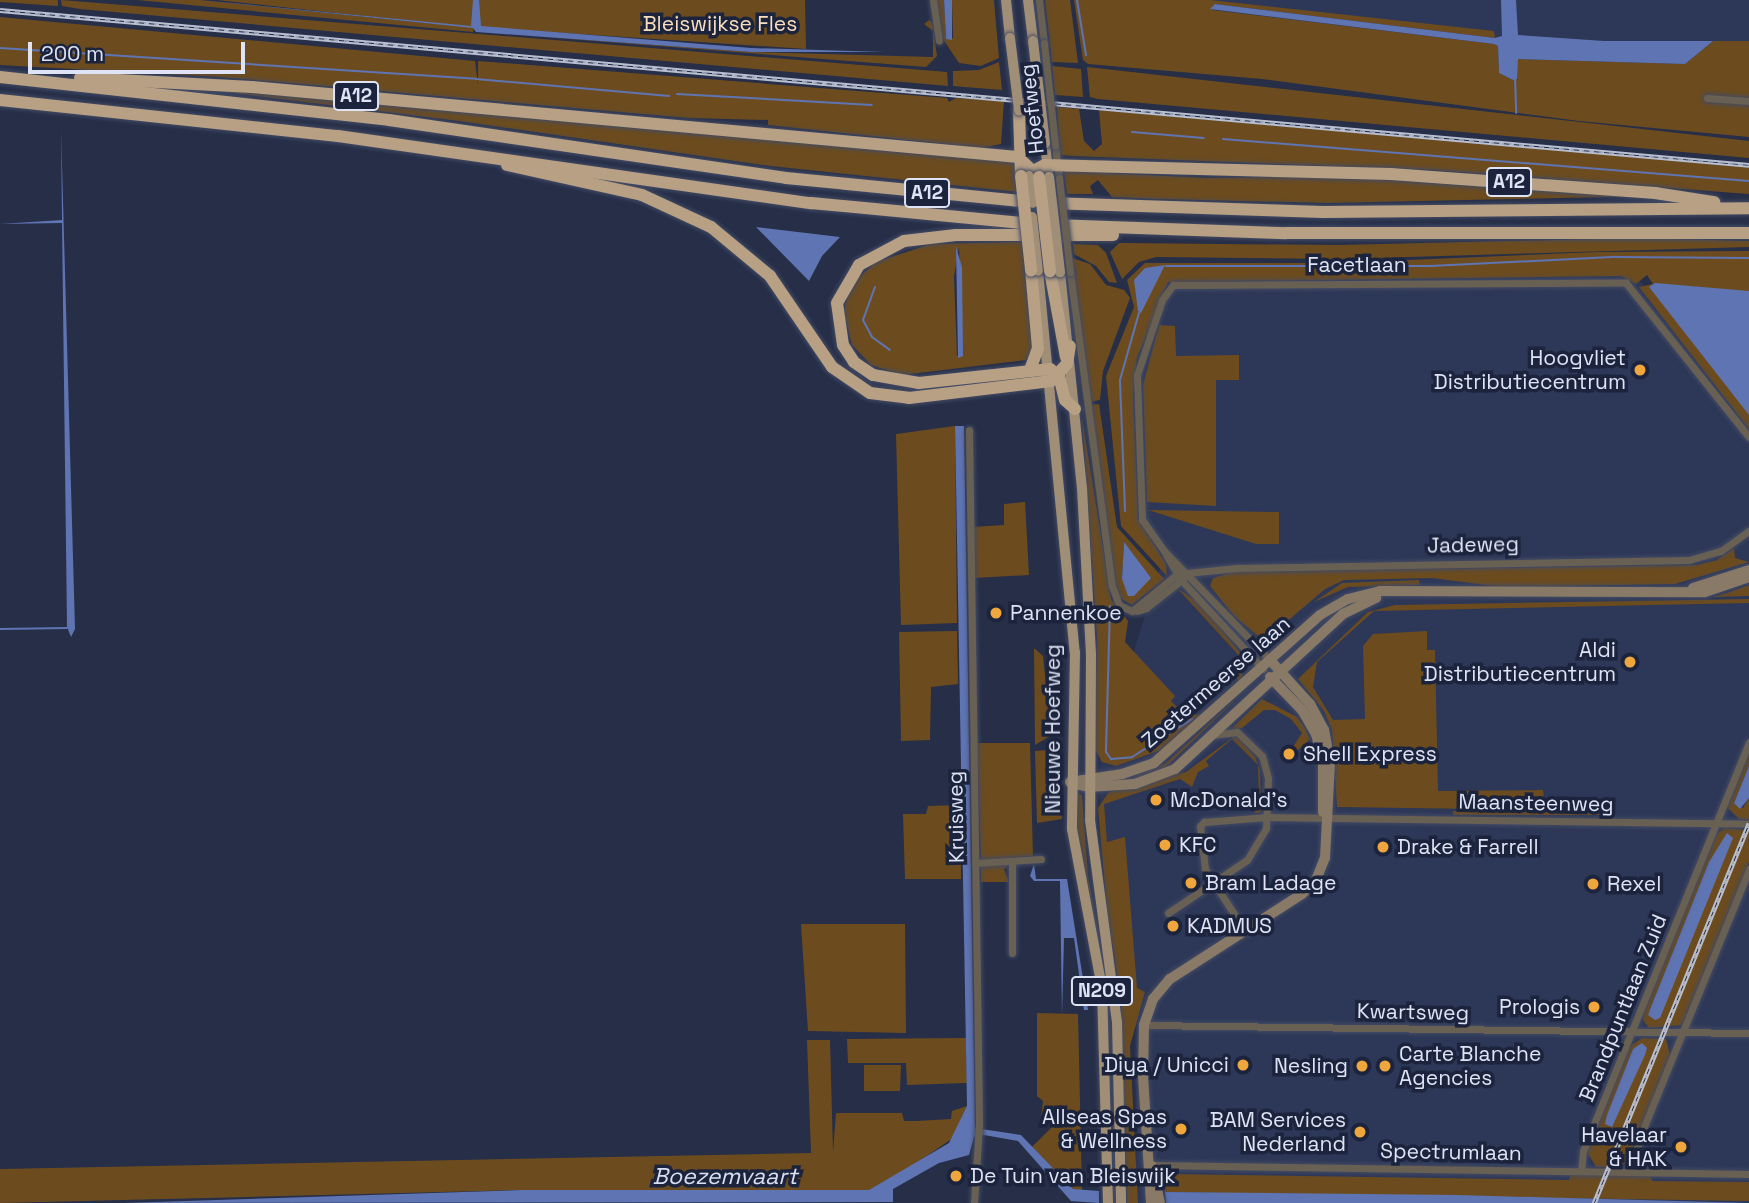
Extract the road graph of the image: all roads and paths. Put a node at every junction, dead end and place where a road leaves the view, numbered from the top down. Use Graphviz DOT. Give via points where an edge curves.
graph roads {
  1 [pos="933,0"];
  2 [pos="1006,0"];
  3 [pos="1028,0"];
  4 [pos="1039,0"];
  5 [pos="939,41"];
  6 [pos="1039,42"];
  7 [pos="0,76"];
  8 [pos="38,80"];
  9 [pos="1707,98"];
  10 [pos="0,100"];
  11 [pos="1749,101"];
  12 [pos="1018,110"];
  13 [pos="1018,141"];
  14 [pos="463,152"];
  15 [pos="1000,156"];
  16 [pos="1038,170"];
  17 [pos="1749,208"];
  18 [pos="1032,212"];
  19 [pos="1058,213"];
  20 [pos="1177,231"];
  21 [pos="1749,233"];
  22 [pos="1050,271"];
  23 [pos="1070,346"];
  24 [pos="1030,370"];
  25 [pos="1060,372"];
  26 [pos="1073,403"];
  27 [pos="969,430"];
  28 [pos="1749,437"];
  29 [pos="1749,531"];
  30 [pos="1164,551"];
  31 [pos="1749,570"];
  32 [pos="1189,574"];
  33 [pos="1179,577"];
  34 [pos="1749,577"];
  35 [pos="1679,591"];
  36 [pos="1401,593"];
  37 [pos="1132,611"];
  38 [pos="1271,661"];
  39 [pos="1263,669"];
  40 [pos="1281,672"];
  41 [pos="1273,680"];
  42 [pos="1214,735"];
  43 [pos="1749,742"];
  44 [pos="1070,782"];
  45 [pos="1088,782"];
  46 [pos="1267,817"];
  47 [pos="1326,818"];
  48 [pos="1717,823"];
  49 [pos="1749,824"];
  50 [pos="1041,859"];
  51 [pos="975,863"];
  52 [pos="1012,863"];
  53 [pos="1749,869"];
  54 [pos="1214,882"];
  55 [pos="1168,913"];
  56 [pos="1245,931"];
  57 [pos="1012,953"];
  58 [pos="1144,1025"];
  59 [pos="1749,1033"];
  60 [pos="1632,1034"];
  61 [pos="1682,1034"];
  62 [pos="1152,1165"];
  63 [pos="1581,1171"];
  64 [pos="1632,1172"];
  65 [pos="1749,1174"];
  66 [pos="974,1203"];
  67 [pos="1108,1203"];
  68 [pos="1121,1203"];
  69 [pos="1151,1203"];
  70 [pos="1160,1203"];
  1 -- 5 [label="street"];
  2 -- 12 [label="main road, Hoefweg / N209, bridge"];
  3 -- 6 [label="main road, Hoefweg / N209"];
  4 -- 6 [label="street, Hoefweg"];
  6 -- 16 [label="main road, Hoefweg / N209, bridge" via="1050,144"];
  7 -- 8 [label="highway, A12"];
  8 -- 15 [label="highway, A12" via="112,77 200,82"];
  8 -- 17 [label="highway, A12" via="389,120 786,178 1014,201 1291,212"];
  9 -- 11 [label="street"];
  10 -- 14 [label="highway, A12"];
  12 -- 13 [label="highway, N209"];
  13 -- 15 [label="highway"];
  13 -- 16 [label="highway, N209"];
  14 -- 20 [label="highway, A12" via="824,204"];
  14 -- 25 [label="highway, A12" via="642,195 705,223 764,270 827,361 870,393 909,398"];
  15 -- 16 [label="highway, A12"];
  16 -- 17 [label="highway, A12" via="1446,177 1679,195"];
  16 -- 18 [label="main road, Hoefweg / N209, bridge"];
  16 -- 19 [label="main road, Hoefweg / N209, bridge"];
  16 -- 22 [label="highway, N209, bridge"];
  16 -- 22 [label="highway, N209, bridge"];
  18 -- 22 [label="main road, Nieuwe Hoefweg / N209, bridge"];
  19 -- 22 [label="main road, Nieuwe Hoefweg / N209, bridge"];
  20 -- 21 [label="highway, A12"];
  20 -- 24 [label="highway, A12" via="918,238 870,257 840,293 836,318 841,342 857,365 876,376 919,383"];
  22 -- 23 [label="main road, Nieuwe Hoefweg / N209"];
  22 -- 24 [label="highway, N209"];
  22 -- 25 [label="highway, N209"];
  22 -- 25 [label="main road, Nieuwe Hoefweg / N209"];
  22 -- 26 [label="street, Nieuwe Hoefweg"];
  23 -- 25 [label="highway, N209"];
  24 -- 25 [label="highway, A12"];
  25 -- 26 [label="highway, N209"];
  26 -- 37 [label="street, Nieuwe Hoefweg" via="1112,586 1119,605"];
  26 -- 44 [label="main road, Nieuwe Hoefweg / N209" via="1055,416 1075,652"];
  26 -- 45 [label="main road, Nieuwe Hoefweg / N209" via="1090,632"];
  27 -- 51 [label="street, Kruisweg"];
  28 -- 30 [label="street, Facetlaan" via="1626,283 1176,284 1166,289 1136,383 1142,520"];
  29 -- 32 [label="street, Jadeweg" via="1721,551 1689,560 1237,568"];
  30 -- 32 [label="street, Facetlaan"];
  30 -- 33 [label="street, Facetlaan"];
  31 -- 35 [label="street, Zoetermeerse laan"];
  32 -- 33 [label="street, Jadeweg"];
  32 -- 38 [label="street, Facetlaan"];
  33 -- 37 [label="street, Jadeweg" via="1146,608"];
  33 -- 39 [label="street, Facetlaan"];
  34 -- 35 [label="street, Zoetermeerse laan" via="1705,592"];
  35 -- 36 [label="street, Zoetermeerse laan"];
  36 -- 38 [label="street, Zoetermeerse laan" via="1380,591 1334,605"];
  36 -- 40 [label="street, Zoetermeerse laan" via="1353,606"];
  38 -- 39 [label="street, Zoetermeerse laan"];
  38 -- 40 [label="street"];
  39 -- 41 [label="street"];
  39 -- 45 [label="street, Zoetermeerse laan" via="1154,763"];
  40 -- 41 [label="street, Zoetermeerse laan"];
  40 -- 47 [label="street" via="1310,704 1324,730 1330,763"];
  41 -- 42 [label="street, Zoetermeerse laan"];
  41 -- 47 [label="street" via="1302,710 1316,734"];
  42 -- 45 [label="street, Zoetermeerse laan" via="1175,769 1150,780"];
  42 -- 46 [label="street" via="1243,736 1265,763"];
  43 -- 48 [label="street, Brandpuntlaan Zuid"];
  44 -- 45 [label="street, Zoetermeerse laan"];
  44 -- 67 [label="main road, Nieuwe Hoefweg / N209" via="1076,856 1102,988"];
  45 -- 68 [label="main road, Nieuwe Hoefweg / N209" via="1092,854 1117,1022"];
  46 -- 47 [label="street, Maansteenweg"];
  46 -- 54 [label="street" via="1255,850"];
  46 -- 54 [label="street, Maansteenweg" via="1202,823 1203,863"];
  47 -- 48 [label="street, Maansteenweg"];
  47 -- 56 [label="street" via="1325,858 1310,888"];
  48 -- 49 [label="street, Maansteenweg"];
  48 -- 60 [label="street, Brandpuntlaan Zuid"];
  50 -- 52 [label="street"];
  51 -- 52 [label="street"];
  51 -- 66 [label="street, Kruisweg" via="979,1142"];
  52 -- 57 [label="street"];
  53 -- 61 [label="street"];
  54 -- 55 [label="street"];
  54 -- 56 [label="street"];
  56 -- 58 [label="street" via="1170,979 1153,999"];
  58 -- 60 [label="street, Kwartsweg"];
  58 -- 62 [label="street" via="1143,1077"];
  59 -- 61 [label="street, Kwartsweg"];
  60 -- 61 [label="street, Kwartsweg"];
  60 -- 63 [label="street, Brandpuntlaan Zuid" via="1583,1151"];
  61 -- 64 [label="street" via="1636,1148"];
  62 -- 63 [label="street, Spectrumlaan"];
  62 -- 69 [label="street"];
  62 -- 70 [label="street"];
  63 -- 64 [label="street, Spectrumlaan"];
  64 -- 65 [label="street, Spectrumlaan"];
}
